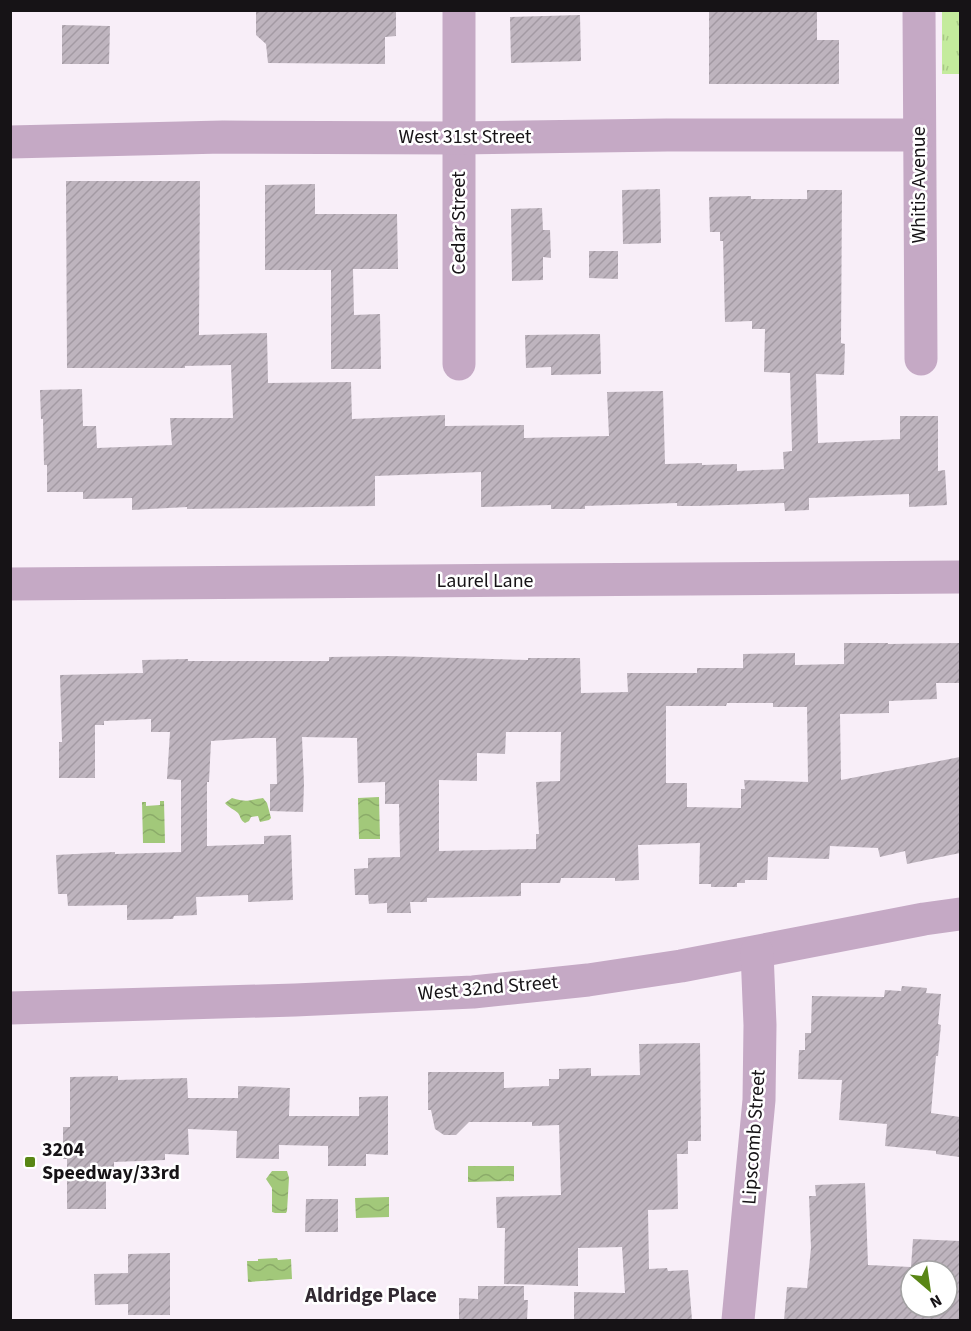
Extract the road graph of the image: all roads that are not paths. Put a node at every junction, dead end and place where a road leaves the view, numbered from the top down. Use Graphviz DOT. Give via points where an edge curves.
graph roads {
  1 [pos="459,10"];
  2 [pos="919,10"];
  3 [pos="919,135"];
  4 [pos="459,138"];
  5 [pos="10,142"];
  6 [pos="921,359"];
  7 [pos="459,364"];
  8 [pos="960,578"];
  9 [pos="10,584"];
  10 [pos="960,914"];
  11 [pos="757,952"];
  12 [pos="10,1008"];
  13 [pos="738,1320"];
  1 -- 4 [label="street, Cedar Street"];
  2 -- 3 [label="street, Whitis Avenue"];
  3 -- 4 [label="street, West 31st Street"];
  3 -- 6 [label="street, Whitis Avenue"];
  4 -- 5 [label="street, West 31st Street" via="222,137"];
  4 -- 7 [label="street, Cedar Street"];
  8 -- 9 [label="street, Laurel Lane"];
  10 -- 11 [label="street, West 32nd Street"];
  11 -- 12 [label="street, West 32nd Street" via="588,980 473,992"];
  11 -- 13 [label="street, Lipscomb Street" via="759,1100"];
}
